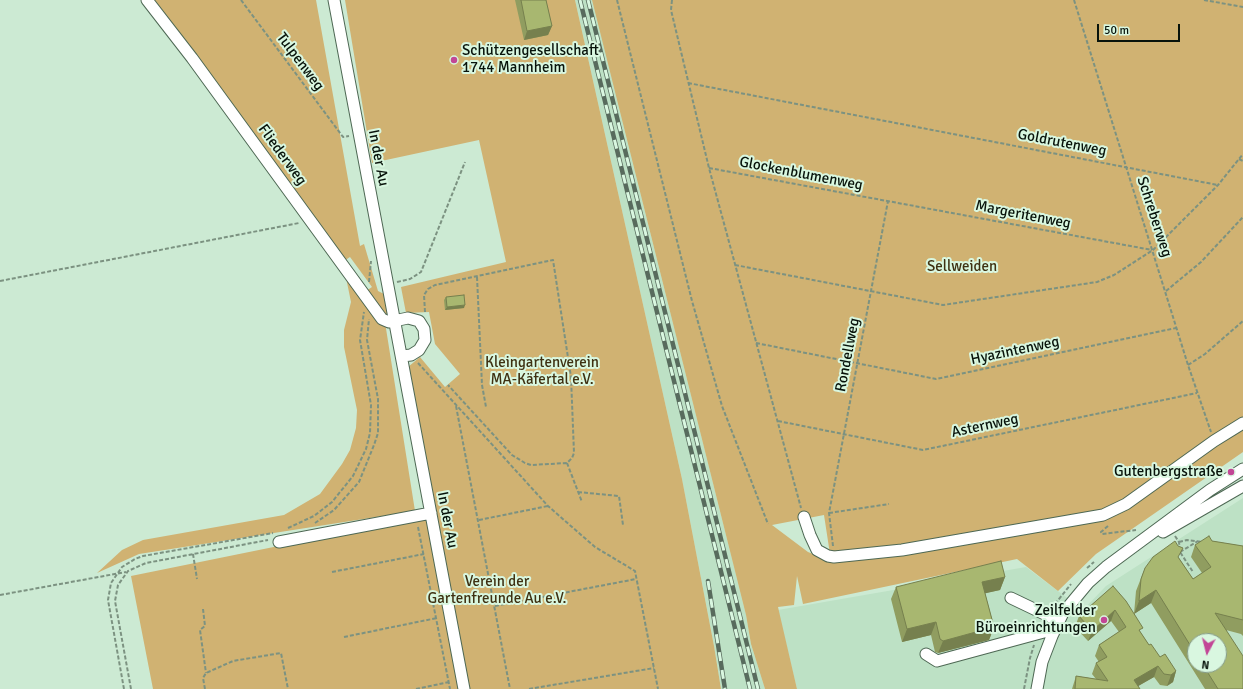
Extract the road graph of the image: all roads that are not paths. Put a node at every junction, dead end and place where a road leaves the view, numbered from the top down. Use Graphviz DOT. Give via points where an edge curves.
graph roads {
  1 [pos="147,0"];
  2 [pos="334,0"];
  3 [pos="395,321"];
  4 [pos="407,356"];
  5 [pos="1243,423"];
  6 [pos="1243,469"];
  7 [pos="1243,486"];
  8 [pos="431,513"];
  9 [pos="804,517"];
  10 [pos="274,538"];
  11 [pos="1132,548"];
  12 [pos="1011,598"];
  13 [pos="1057,625"];
  14 [pos="926,654"];
  15 [pos="464,689"];
  16 [pos="1037,689"];
  1 -- 3 [label="street, Fliederweg" via="382,319"];
  2 -- 3 [label="street, In der Au"];
  3 -- 4 [label="street, In der Au"];
  3 -- 4 [label="street" via="408,318 419,321 424,329 425,340 419,350"];
  4 -- 8 [label="street, In der Au"];
  5 -- 9 [label="street" via="1126,504 1103,515 902,550 834,557 817,550"];
  6 -- 11 [label="street" via="1210,490"];
  7 -- 11 [label="street"];
  8 -- 10 [label="street"];
  8 -- 15 [label="street, In der Au"];
  11 -- 13 [label="street" via="1088,583 1063,613"];
  12 -- 13 [label="street"];
  13 -- 14 [label="street" via="937,661"];
  13 -- 16 [label="street" via="1042,662"];
}
